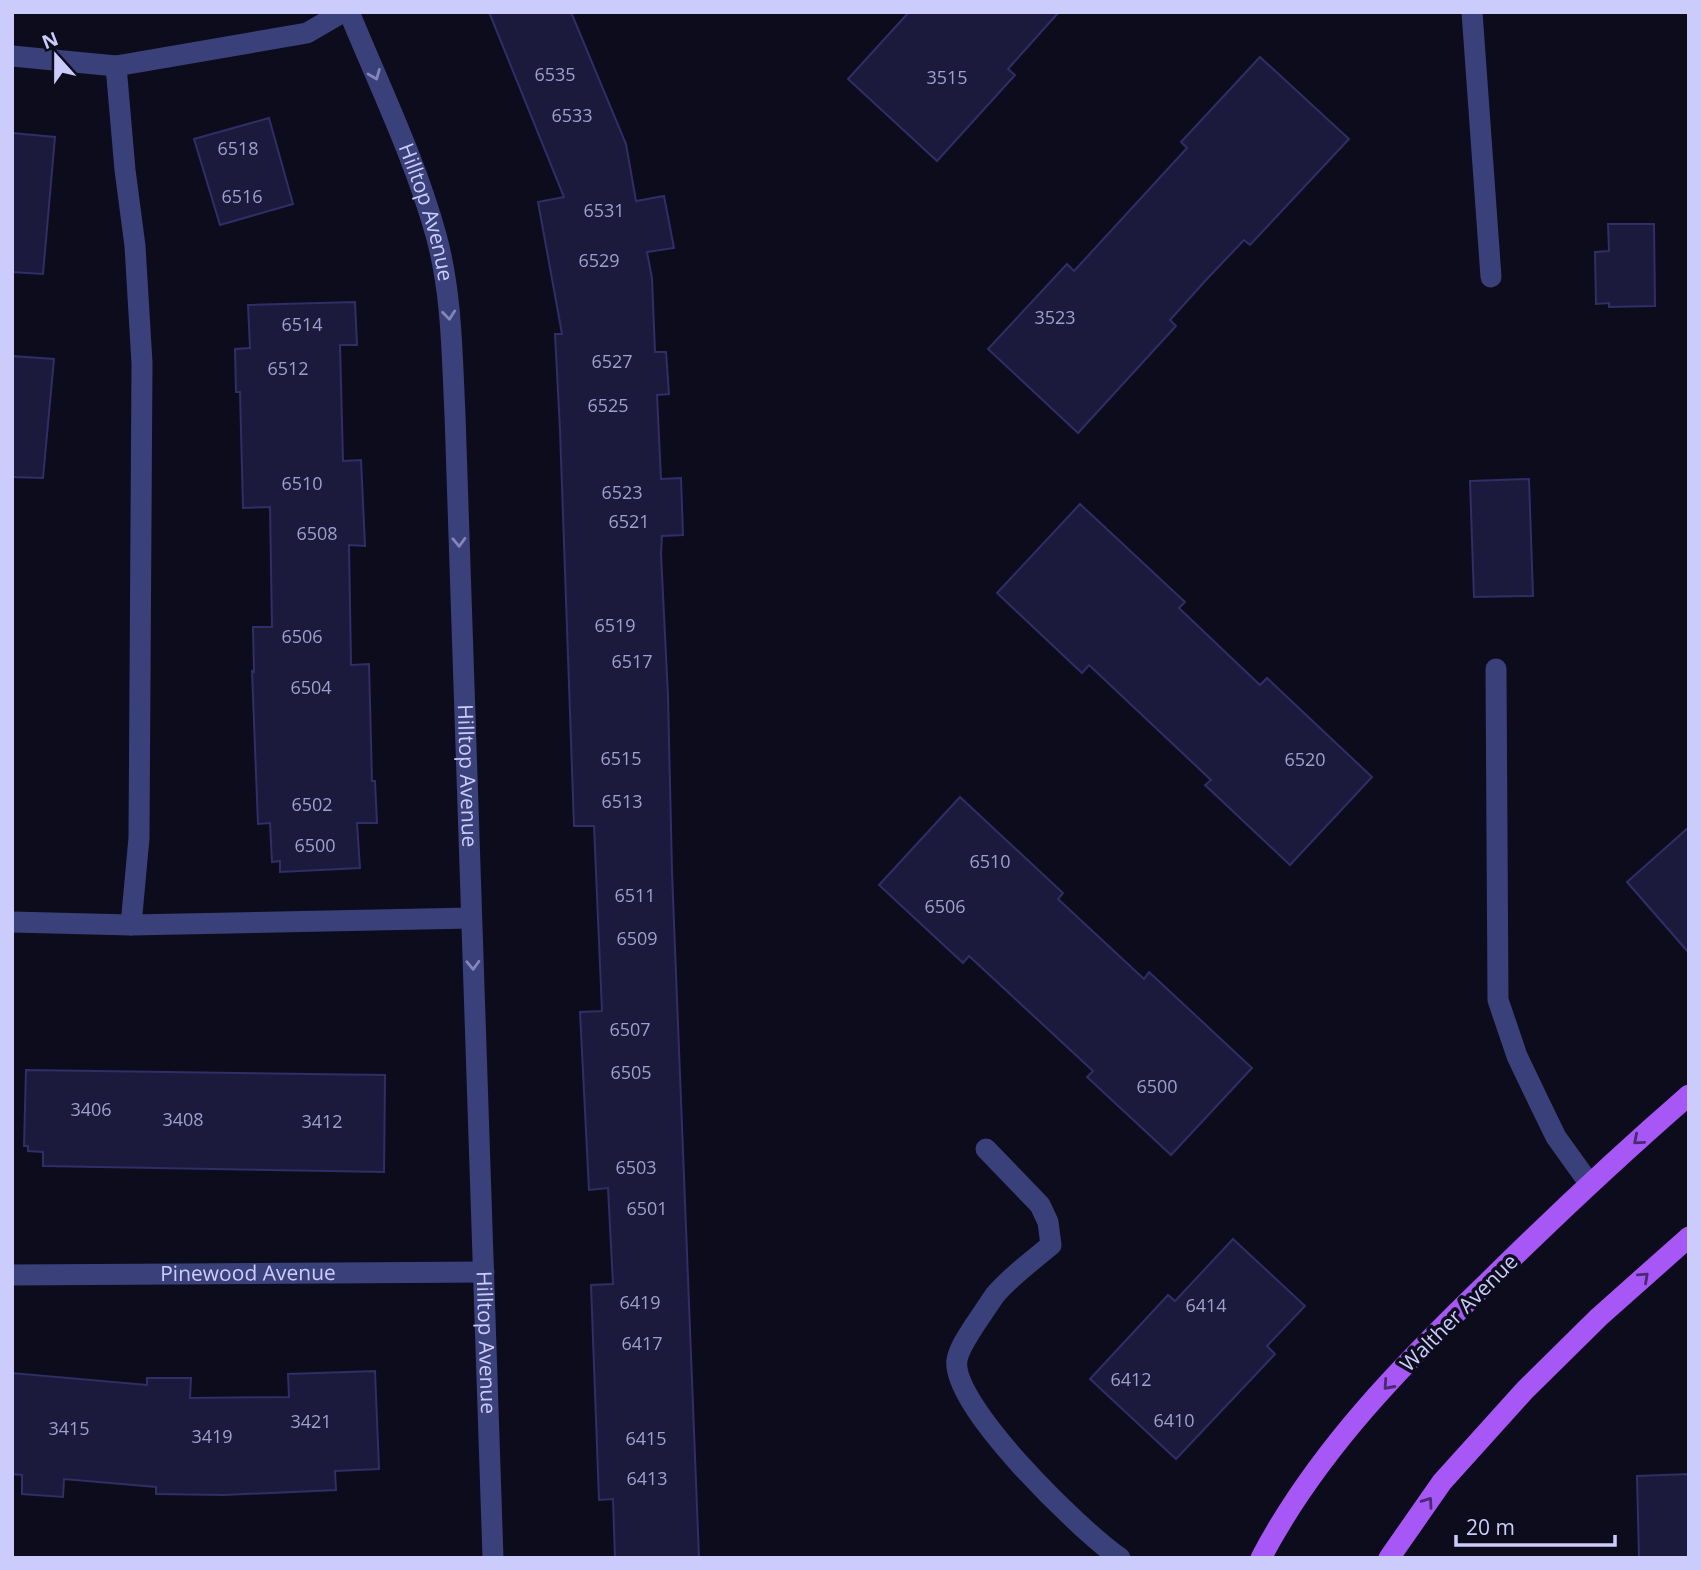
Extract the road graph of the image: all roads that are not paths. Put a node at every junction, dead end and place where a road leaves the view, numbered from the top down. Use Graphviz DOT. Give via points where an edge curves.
graph roads {
  1 [pos="343,12"];
  2 [pos="349,12"];
  3 [pos="1472,12"];
  4 [pos="12,56"];
  5 [pos="116,66"];
  6 [pos="1492,276"];
  7 [pos="1496,669"];
  8 [pos="471,918"];
  9 [pos="12,922"];
  10 [pos="131,925"];
  11 [pos="1689,1095"];
  12 [pos="986,1149"];
  13 [pos="1589,1183"];
  14 [pos="1689,1237"];
  15 [pos="484,1272"];
  16 [pos="12,1276"];
  17 [pos="493,1558"];
  18 [pos="1120,1558"];
  19 [pos="1261,1558"];
  20 [pos="1389,1558"];
  1 -- 5 [label="street" via="307,33"];
  2 -- 8 [label="street, Hilltop Avenue, one-way" via="437,237 450,312"];
  3 -- 6 [label="street"];
  4 -- 5 [label="street"];
  5 -- 10 [label="street" via="142,363 139,838"];
  7 -- 13 [label="street" via="1498,1000 1517,1056 1556,1137"];
  8 -- 10 [label="street"];
  8 -- 15 [label="street, Hilltop Avenue, one-way"];
  9 -- 10 [label="street"];
  11 -- 13 [label="main road, Walther Avenue, one-way"];
  12 -- 18 [label="street" via="1040,1205 1051,1245 996,1294 967,1337 957,1360 959,1378 983,1421 1018,1462"];
  13 -- 19 [label="main road, Walther Avenue, one-way" via="1429,1339 1333,1447 1281,1518"];
  20 -- 14 [label="main road, one-way" via="1442,1482 1525,1390"];
  15 -- 16 [label="street, Pinewood Avenue"];
  15 -- 17 [label="street, Hilltop Avenue"];
}
